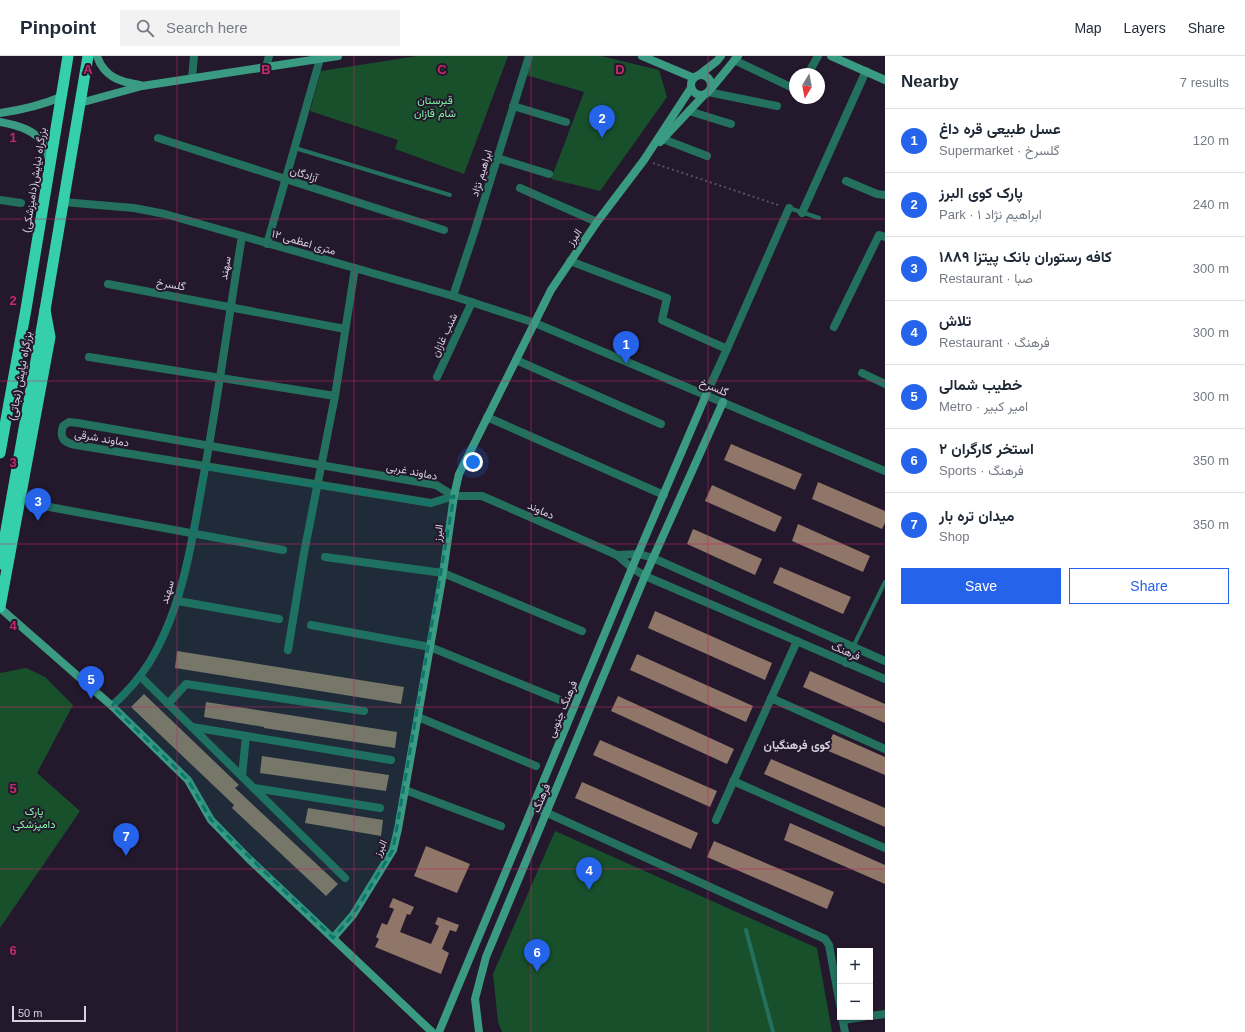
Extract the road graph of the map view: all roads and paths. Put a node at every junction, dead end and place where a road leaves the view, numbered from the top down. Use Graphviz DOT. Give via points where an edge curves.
graph roads {
  1 [pos="68,56"];
  2 [pos="88,56"];
  3 [pos="97,56"];
  4 [pos="194,56"];
  5 [pos="270,56"];
  6 [pos="338,56"];
  7 [pos="529,56"];
  8 [pos="642,56"];
  9 [pos="721,56"];
  10 [pos="818,56"];
  11 [pos="830,56"];
  12 [pos="736,58"];
  13 [pos="320,59"];
  14 [pos="266,67"];
  15 [pos="811,68"];
  16 [pos="866,71"];
  17 [pos="192,78"];
  18 [pos="885,80"];
  19 [pos="694,81"];
  20 [pos="142,86"];
  21 [pos="789,87"];
  22 [pos="707,92"];
  23 [pos="62,97"];
  24 [pos="80,103"];
  25 [pos="513,106"];
  26 [pos="777,106"];
  27 [pos="689,111"];
  28 [pos="0,113"];
  29 [pos="0,122"];
  30 [pos="566,122"];
  31 [pos="731,124"];
  32 [pos="158,138"];
  33 [pos="663,139"];
  34 [pos="295,148"];
  35 [pos="707,156"];
  36 [pos="497,158"];
  37 [pos="644,160"];
  38 [pos="50,164"];
  39 [pos="549,174"];
  40 [pos="286,180"];
  41 [pos="846,181"];
  42 [pos="520,188"];
  43 [pos="450,194"];
  44 [pos="885,195"];
  45 [pos="0,200"];
  46 [pos="63,202"];
  47 [pos="21,203"];
  48 [pos="789,208"];
  49 [pos="802,212"];
  50 [pos="819,218"];
  51 [pos="597,222"];
  52 [pos="444,230"];
  53 [pos="242,236"];
  54 [pos="885,237"];
  55 [pos="268,244"];
  56 [pos="570,261"];
  57 [pos="355,268"];
  58 [pos="108,284"];
  59 [pos="453,296"];
  60 [pos="472,302"];
  61 [pos="230,306"];
  62 [pos="26,309"];
  63 [pos="45,310"];
  64 [pos="535,323"];
  65 [pos="834,327"];
  66 [pos="346,328"];
  67 [pos="727,349"];
  68 [pos="88,357"];
  69 [pos="516,360"];
  70 [pos="862,373"];
  71 [pos="437,377"];
  72 [pos="220,379"];
  73 [pos="885,384"];
  74 [pos="706,395"];
  75 [pos="335,396"];
  76 [pos="723,402"];
  77 [pos="0,417"];
  78 [pos="487,417"];
  79 [pos="661,424"];
  80 [pos="209,446"];
  81 [pos="0,454"];
  82 [pos="322,466"];
  83 [pos="206,467"];
  84 [pos="885,471"];
  85 [pos="317,485"];
  86 [pos="664,495"];
  87 [pos="454,496"];
  88 [pos="44,506"];
  89 [pos="17,516"];
  90 [pos="0,528"];
  91 [pos="193,534"];
  92 [pos="283,550"];
  93 [pos="638,554"];
  94 [pos="617,555"];
  95 [pos="326,557"];
  96 [pos="653,558"];
  97 [pos="0,564"];
  98 [pos="632,568"];
  99 [pos="443,573"];
  100 [pos="645,576"];
  101 [pos="885,582"];
  102 [pos="178,601"];
  103 [pos="0,607"];
  104 [pos="279,619"];
  105 [pos="311,625"];
  106 [pos="582,631"];
  107 [pos="797,642"];
  108 [pos="853,646"];
  109 [pos="430,647"];
  110 [pos="288,650"];
  111 [pos="885,661"];
  112 [pos="846,663"];
  113 [pos="140,676"];
  114 [pos="885,680"];
  115 [pos="771,698"];
  116 [pos="560,700"];
  117 [pos="168,704"];
  118 [pos="112,706"];
  119 [pos="364,711"];
  120 [pos="418,717"];
  121 [pos="192,727"];
  122 [pos="246,736"];
  123 [pos="885,749"];
  124 [pos="391,760"];
  125 [pos="536,766"];
  126 [pos="242,776"];
  127 [pos="733,782"];
  128 [pos="254,788"];
  129 [pos="405,790"];
  130 [pos="534,807"];
  131 [pos="380,808"];
  132 [pos="547,813"];
  133 [pos="716,820"];
  134 [pos="501,826"];
  135 [pos="885,848"];
  136 [pos="345,878"];
  137 [pos="746,930"];
  138 [pos="333,938"];
  139 [pos="837,990"];
  140 [pos="885,1014"];
  141 [pos="873,1016"];
  142 [pos="843,1020"];
  143 [pos="432,1032"];
  144 [pos="439,1032"];
  145 [pos="479,1032"];
  146 [pos="773,1032"];
  147 [pos="845,1032"];
  1 -- 23 [label="highway, بزرگراه نیایش(دامپزشکی)"];
  2 -- 24 [label="highway"];
  3 -- 20 [label="main road" via="108,74 122,83"];
  4 -- 17 [label="street"];
  5 -- 14 [label="street"];
  6 -- 13 [label="main road"];
  7 -- 25 [label="street, ابراهیم نژاد"];
  8 -- 19 [label="main road" via="671,67"];
  9 -- 19 [label="main road, البرز"];
  10 -- 15 [label="street"];
  11 -- 16 [label="main road"];
  12 -- 21 [label="street"];
  12 -- 22 [label="main road, البرز"];
  13 -- 14 [label="main road"];
  13 -- 34 [label="street"];
  14 -- 17 [label="main road"];
  16 -- 18 [label="main road"];
  16 -- 49 [label="street"];
  17 -- 20 [label="main road"];
  19 -- 22 [label="main road" via="694,93 699,95"];
  19 -- 22 [label="main road" via="705,76 711,85"];
  19 -- 37 [label="main road, البرز"];
  20 -- 24 [label="main road"];
  22 -- 26 [label="street"];
  22 -- 27 [label="main road, البرز"];
  23 -- 28 [label="main road"];
  23 -- 38 [label="highway, بزرگراه نیایش(دامپزشکی)"];
  24 -- 46 [label="highway"];
  25 -- 30 [label="street"];
  25 -- 36 [label="street, ابراهیم نژاد"];
  27 -- 31 [label="street"];
  27 -- 33 [label="main road, البرز"];
  29 -- 38 [label="main road" via="34,133 44,146"];
  32 -- 40 [label="street, آزادگان"];
  33 -- 35 [label="street"];
  33 -- 37 [label="main road, البرز"];
  34 -- 40 [label="street"];
  34 -- 43 [label="lane"];
  36 -- 39 [label="street"];
  36 -- 59 [label="street, ابراهیم نژاد"];
  37 -- 48 [label="path"];
  37 -- 51 [label="main road, البرز"];
  38 -- 62 [label="highway, بزرگراه نیایش(دامپزشکی)"];
  40 -- 52 [label="street, آزادگان"];
  40 -- 55 [label="street"];
  41 -- 44 [label="street"];
  42 -- 51 [label="street"];
  45 -- 47 [label="street"];
  46 -- 53 [label="street, ۱۲ متری اعظمی" via="134,208"];
  46 -- 63 [label="highway"];
  48 -- 49 [label="lane"];
  48 -- 67 [label="street"];
  49 -- 50 [label="lane"];
  51 -- 56 [label="main road, البرز"];
  53 -- 55 [label="street, ۱۲ متری اعظمی"];
  53 -- 61 [label="street, سهند"];
  54 -- 65 [label="street" via="879,234"];
  55 -- 57 [label="street, ۱۲ متری اعظمی"];
  56 -- 64 [label="main road, البرز" via="550,290"];
  56 -- 67 [label="street" via="666,298 662,320"];
  57 -- 59 [label="street, ۱۲ متری اعظمی"];
  57 -- 66 [label="street"];
  58 -- 61 [label="street, گلسرخ"];
  59 -- 60 [label="street, ۱۲ متری اعظمی"];
  60 -- 64 [label="street, ۱۲ متری اعظمی"];
  60 -- 71 [label="street, شنب غازان"];
  61 -- 66 [label="street, گلسرخ"];
  61 -- 72 [label="street, سهند"];
  62 -- 77 [label="highway" via="15,333"];
  62 -- 81 [label="highway, بزرگراه نیایش (نجاتی)"];
  63 -- 89 [label="highway" via="50,337"];
  63 -- 97 [label="highway, بزرگراه نیایش (نجاتی), bridge"];
  64 -- 69 [label="main road, البرز"];
  64 -- 74 [label="street, گلسرخ"];
  66 -- 75 [label="street"];
  67 -- 74 [label="street"];
  68 -- 72 [label="street"];
  69 -- 78 [label="main road, البرز"];
  69 -- 79 [label="street"];
  70 -- 73 [label="street"];
  72 -- 75 [label="street"];
  72 -- 80 [label="street, سهند"];
  74 -- 76 [label="street, گلسرخ"];
  74 -- 86 [label="main road, فرهنگ جنوبی"];
  75 -- 82 [label="street"];
  76 -- 84 [label="street, گلسرخ"];
  76 -- 96 [label="main road, فرهنگ"];
  78 -- 86 [label="street"];
  78 -- 87 [label="main road, البرز" via="459,474"];
  80 -- 82 [label="street, دماوند غربی"];
  80 -- 83 [label="street, سهند"];
  80 -- 83 [label="street, دماوند شرقی" via="69,422 63,426 61,432 62,439 76,446"];
  82 -- 85 [label="street"];
  82 -- 87 [label="street, دماوند غربی" via="436,485"];
  83 -- 85 [label="street"];
  83 -- 91 [label="street, سهند"];
  85 -- 87 [label="street" via="431,503"];
  85 -- 110 [label="street"];
  86 -- 93 [label="main road, فرهنگ جنوبی"];
  87 -- 94 [label="street, دماوند" via="482,496"];
  87 -- 99 [label="main road, البرز"];
  88 -- 91 [label="street"];
  89 -- 90 [label="highway"];
  89 -- 103 [label="highway"];
  91 -- 92 [label="street"];
  91 -- 102 [label="street, سهند"];
  93 -- 94 [label="street, فرهنگ"];
  93 -- 96 [label="street, فرهنگ"];
  93 -- 98 [label="main road, فرهنگ جنوبی"];
  94 -- 98 [label="street, فرهنگ"];
  95 -- 99 [label="street"];
  96 -- 100 [label="main road, فرهنگ"];
  96 -- 108 [label="street, فرهنگ"];
  98 -- 100 [label="street, فرهنگ"];
  98 -- 130 [label="main road, فرهنگ جنوبی"];
  99 -- 106 [label="street"];
  99 -- 109 [label="main road, البرز"];
  100 -- 107 [label="street, فرهنگ"];
  100 -- 132 [label="main road, فرهنگ"];
  101 -- 108 [label="lane"];
  102 -- 104 [label="street"];
  102 -- 113 [label="street, سهند" via="150,662"];
  103 -- 118 [label="main road"];
  105 -- 109 [label="street"];
  107 -- 112 [label="street, فرهنگ"];
  107 -- 115 [label="street"];
  108 -- 111 [label="street, فرهنگ"];
  108 -- 112 [label="street"];
  109 -- 116 [label="street"];
  109 -- 120 [label="main road, البرز"];
  112 -- 114 [label="street, فرهنگ"];
  113 -- 117 [label="street"];
  113 -- 118 [label="street, سهند"];
  115 -- 123 [label="street"];
  115 -- 127 [label="street"];
  117 -- 119 [label="street" via="186,684"];
  117 -- 121 [label="street"];
  118 -- 138 [label="main road" via="188,780 211,820"];
  120 -- 125 [label="street"];
  120 -- 129 [label="main road, البرز"];
  121 -- 122 [label="street"];
  121 -- 126 [label="street"];
  122 -- 124 [label="street"];
  122 -- 126 [label="street"];
  126 -- 128 [label="street"];
  127 -- 133 [label="street"];
  127 -- 135 [label="street"];
  128 -- 131 [label="street"];
  128 -- 136 [label="street"];
  129 -- 134 [label="street"];
  129 -- 138 [label="main road, البرز" via="393,850 353,915"];
  130 -- 132 [label="street"];
  130 -- 144 [label="main road, فرهنگ جنوبی"];
  132 -- 139 [label="street" via="825,939"];
  132 -- 145 [label="main road, فرهنگ" via="486,957 475,999"];
  137 -- 146 [label="lane"];
  138 -- 143 [label="main road"];
  140 -- 141 [label="street"];
  142 -- 147 [label="street"];
}
